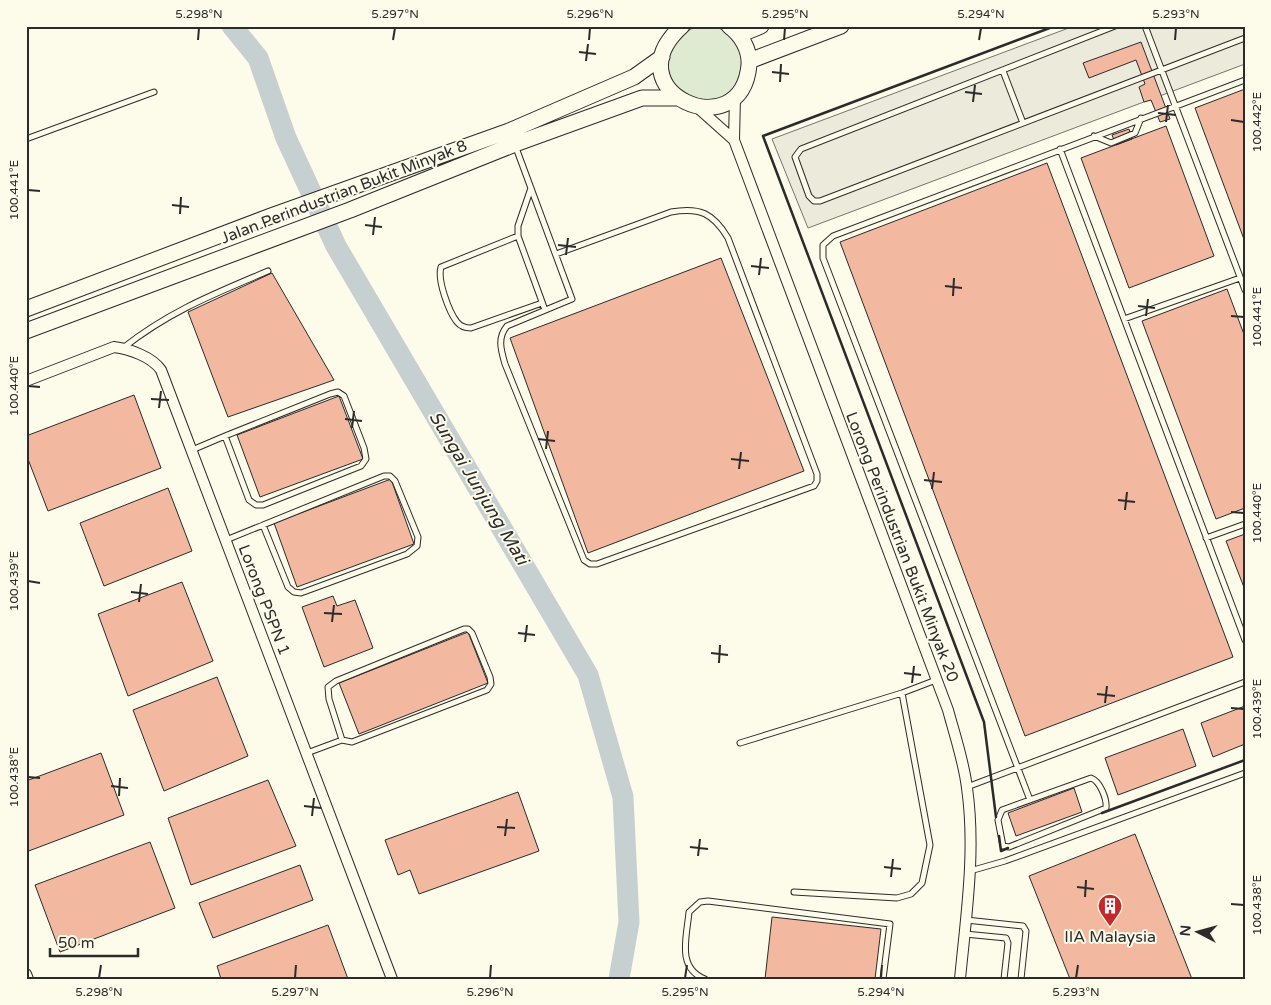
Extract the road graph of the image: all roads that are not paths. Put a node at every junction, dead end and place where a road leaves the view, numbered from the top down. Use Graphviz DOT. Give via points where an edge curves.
graph roads {
  1 [pos="761,26"];
  2 [pos="841,26"];
  3 [pos="1115,26"];
  4 [pos="1145,26"];
  5 [pos="675,30"];
  6 [pos="734,30"];
  7 [pos="1245,38"];
  8 [pos="662,57"];
  9 [pos="749,61"];
  10 [pos="1161,70"];
  11 [pos="1003,71"];
  12 [pos="1245,80"];
  13 [pos="154,92"];
  14 [pos="735,96"];
  15 [pos="677,98"];
  16 [pos="1175,106"];
  17 [pos="697,107"];
  18 [pos="1141,118"];
  19 [pos="1023,123"];
  20 [pos="1094,136"];
  21 [pos="512,137"];
  22 [pos="26,139"];
  23 [pos="734,140"];
  24 [pos="1060,149"];
  25 [pos="531,188"];
  26 [pos="518,236"];
  27 [pos="556,254"];
  28 [pos="268,271"];
  29 [pos="1240,278"];
  30 [pos="1245,290"];
  31 [pos="542,303"];
  32 [pos="26,308"];
  33 [pos="545,310"];
  34 [pos="515,313"];
  35 [pos="1124,319"];
  36 [pos="518,322"];
  37 [pos="26,331"];
  38 [pos="123,348"];
  39 [pos="26,381"];
  40 [pos="226,436"];
  41 [pos="192,450"];
  42 [pos="1245,524"];
  43 [pos="263,525"];
  44 [pos="1206,538"];
  45 [pos="226,540"];
  46 [pos="1245,640"];
  47 [pos="936,680"];
  48 [pos="1245,682"];
  49 [pos="902,693"];
  50 [pos="342,740"];
  51 [pos="740,743"];
  52 [pos="307,753"];
  53 [pos="1017,768"];
  54 [pos="1245,774"];
  55 [pos="967,787"];
  56 [pos="1030,800"];
  57 [pos="969,871"];
  58 [pos="794,892"];
  59 [pos="965,920"];
  60 [pos="964,934"];
  61 [pos="26,974"];
  62 [pos="28,979"];
  63 [pos="392,979"];
  64 [pos="705,979"];
  65 [pos="883,979"];
  66 [pos="960,979"];
  67 [pos="1004,979"];
  68 [pos="1021,979"];
  1 -- 6 [label="street"];
  2 -- 9 [label="street"];
  3 -- 11 [label="lane"];
  4 -- 10 [label="lane"];
  5 -- 8 [label="street"];
  6 -- 9 [label="street" via="748,52"];
  7 -- 10 [label="lane"];
  8 -- 15 [label="street" via="664,79"];
  8 -- 21 [label="street, Jalan Perindustrian Bukit Minyak 8" via="634,77"];
  9 -- 14 [label="street" via="748,74"];
  10 -- 16 [label="lane"];
  10 -- 19 [label="lane"];
  11 -- 19 [label="lane"];
  11 -- 19 [label="lane" via="801,149 796,153 796,160 809,196 817,201"];
  12 -- 16 [label="lane"];
  13 -- 22 [label="lane"];
  14 -- 17 [label="street" via="711,108"];
  14 -- 23 [label="street"];
  15 -- 17 [label="street"];
  15 -- 21 [label="street, Jalan Perindustrian Bukit Minyak 8" via="642,98"];
  16 -- 18 [label="lane"];
  16 -- 29 [label="lane"];
  17 -- 23 [label="street"];
  18 -- 20 [label="lane"];
  18 -- 20 [label="lane" via="1135,133 1111,143"];
  20 -- 24 [label="lane"];
  21 -- 25 [label="lane"];
  21 -- 32 [label="street, Jalan Perindustrian Bukit Minyak 8" via="337,192"];
  21 -- 37 [label="street, Jalan Perindustrian Bukit Minyak 8" via="350,210"];
  23 -- 47 [label="street, Lorong Perindustrian Bukit Minyak 20"];
  24 -- 35 [label="lane"];
  24 -- 53 [label="lane" via="833,236 823,244 822,251"];
  25 -- 26 [label="lane" via="518,226"];
  25 -- 27 [label="lane"];
  26 -- 31 [label="lane"];
  26 -- 34 [label="lane" via="440,267 438,276 457,322 464,328"];
  27 -- 33 [label="lane" via="572,299"];
  27 -- 36 [label="lane" via="671,212 688,209 705,213 719,223 728,238 817,481 814,486 590,564 584,560 505,364 500,345 502,332"];
  28 -- 38 [label="lane" via="178,310"];
  29 -- 30 [label="lane"];
  29 -- 35 [label="lane"];
  31 -- 33 [label="lane"];
  31 -- 34 [label="lane"];
  33 -- 36 [label="lane"];
  34 -- 36 [label="lane"];
  35 -- 44 [label="lane"];
  38 -- 39 [label="street" via="114,347"];
  38 -- 41 [label="street, Lorong PSPN 1" via="156,362 162,370"];
  40 -- 40 [label="lane" via="338,392 344,396 366,460 361,466 256,505 249,500"];
  40 -- 41 [label="lane"];
  41 -- 45 [label="street, Lorong PSPN 1"];
  42 -- 44 [label="lane"];
  43 -- 43 [label="lane" via="390,476 418,537 417,546 407,554 301,593 288,587"];
  43 -- 45 [label="lane"];
  44 -- 46 [label="lane"];
  45 -- 52 [label="street, Lorong PSPN 1"];
  47 -- 49 [label="lane"];
  47 -- 55 [label="street, Lorong Perindustrian Bukit Minyak 20" via="948,710"];
  48 -- 53 [label="lane"];
  49 -- 51 [label="lane"];
  49 -- 58 [label="lane" via="930,845 922,883 911,894 897,898"];
  50 -- 50 [label="lane" via="352,742 487,690 491,684 490,677 472,633 464,629 336,680 328,687 328,699"];
  50 -- 52 [label="lane"];
  52 -- 63 [label="street, Lorong PSPN 1"];
  53 -- 55 [label="lane"];
  53 -- 56 [label="lane"];
  54 -- 57 [label="lane" via="1005,861"];
  55 -- 57 [label="street, Lorong Perindustrian Bukit Minyak 20"];
  56 -- 56 [label="lane" via="1091,778 1098,784 1107,804 1102,811 1010,847 1003,846 998,815 1002,810"];
  57 -- 59 [label="street, Lorong Perindustrian Bukit Minyak 20"];
  59 -- 60 [label="street, Lorong Perindustrian Bukit Minyak 20"];
  59 -- 68 [label="lane" via="1023,926 1026,931"];
  60 -- 66 [label="street, Lorong Perindustrian Bukit Minyak 20"];
  60 -- 67 [label="lane" via="1006,938"];
  61 -- 62 [label="street"];
  64 -- 65 [label="lane" via="694,974 685,957 689,912 700,902 708,901 890,924"];
}
